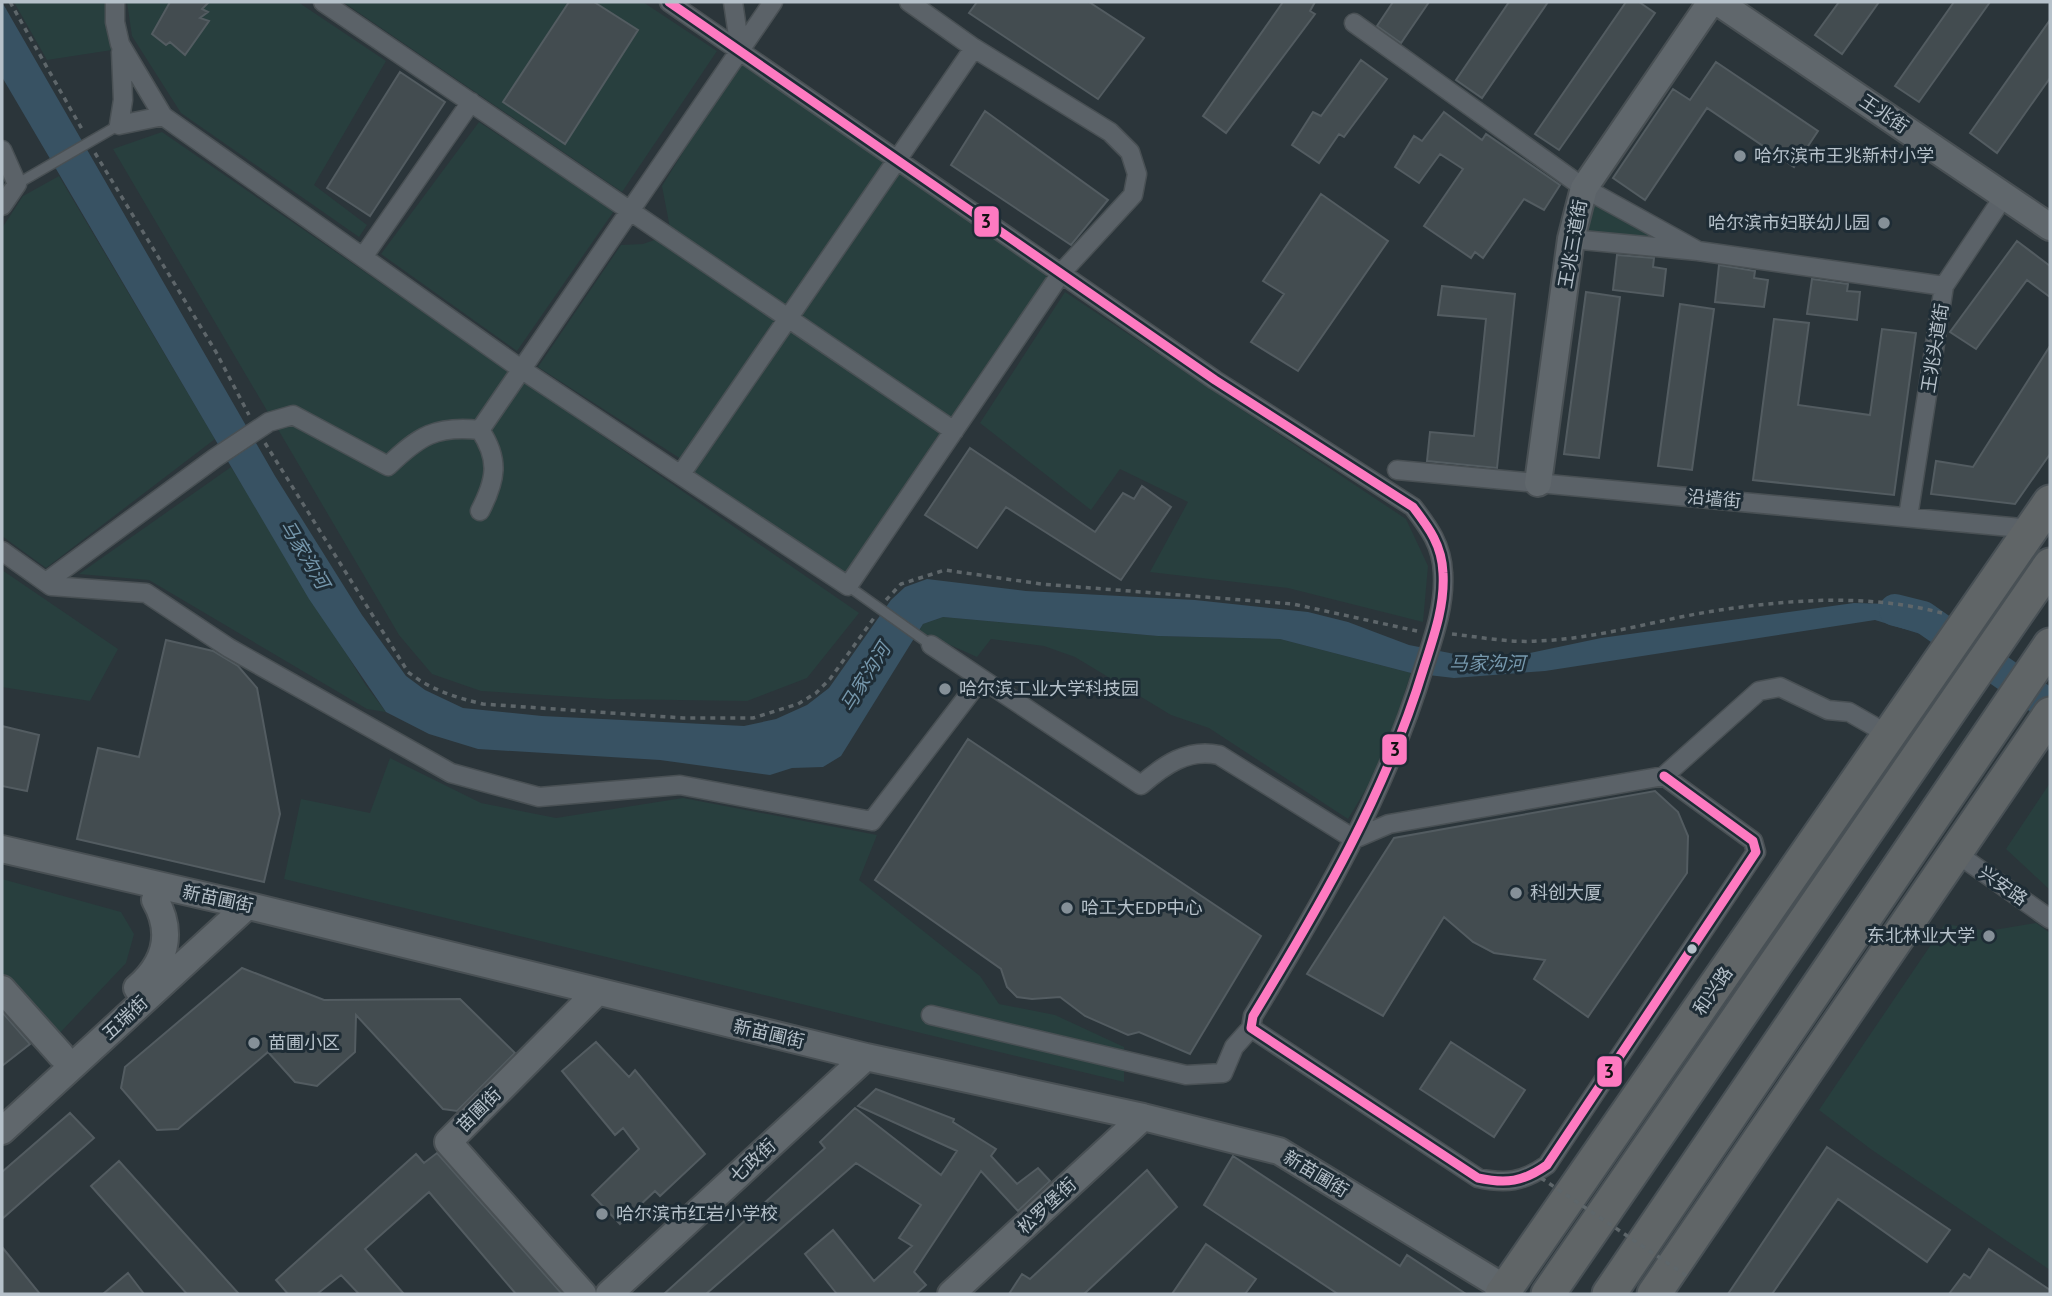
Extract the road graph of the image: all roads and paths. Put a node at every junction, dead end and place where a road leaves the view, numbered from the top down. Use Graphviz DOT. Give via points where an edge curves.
graph roads {
  1 [pos="10,2"];
  2 [pos="115,2"];
  3 [pos="323,2"];
  4 [pos="669,2"];
  5 [pos="733,2"];
  6 [pos="773,2"];
  7 [pos="909,2"];
  8 [pos="1711,2"];
  9 [pos="1718,2"];
  10 [pos="1354,23"];
  11 [pos="120,44"];
  12 [pos="974,48"];
  13 [pos="740,49"];
  14 [pos="471,102"];
  15 [pos="163,116"];
  16 [pos="119,125"];
  17 [pos="84,133"];
  18 [pos="91,144"];
  19 [pos="2,150"];
  20 [pos="898,159"];
  21 [pos="17,184"];
  22 [pos="1584,188"];
  23 [pos="2004,196"];
  24 [pos="2,206"];
  25 [pos="630,209"];
  26 [pos="2050,227"];
  27 [pos="1571,239"];
  28 [pos="1698,251"];
  29 [pos="363,257"];
  30 [pos="1062,272"];
  31 [pos="1944,286"];
  32 [pos="790,319"];
  33 [pos="521,369"];
  34 [pos="260,421"];
  35 [pos="480,430"];
  36 [pos="954,431"];
  37 [pos="264,442"];
  38 [pos="1397,470"];
  39 [pos="681,474"];
  40 [pos="1538,483"];
  41 [pos="2050,502"];
  42 [pos="480,511"];
  43 [pos="1908,517"];
  44 [pos="2032,529"];
  45 [pos="2,551"];
  46 [pos="2050,565"];
  47 [pos="46,582"];
  48 [pos="848,586"];
  49 [pos="882,606"];
  50 [pos="1942,613"];
  51 [pos="874,617"];
  52 [pos="1434,629"];
  53 [pos="931,645"];
  54 [pos="2050,645"];
  55 [pos="980,680"];
  56 [pos="2050,714"];
  57 [pos="1891,736"];
  58 [pos="1664,776"];
  59 [pos="1354,839"];
  60 [pos="2,849"];
  61 [pos="1956,853"];
  62 [pos="2,865"];
  63 [pos="155,901"];
  64 [pos="240,912"];
  65 [pos="2050,919"];
  66 [pos="1906,925"];
  67 [pos="2,989"];
  68 [pos="592,997"];
  69 [pos="931,1015"];
  70 [pos="1794,1026"];
  71 [pos="1251,1028"];
  72 [pos="61,1055"];
  73 [pos="862,1060"];
  74 [pos="2,1107"];
  75 [pos="1137,1122"];
  76 [pos="2,1131"];
  77 [pos="1541,1178"];
  78 [pos="1687,1276"];
  79 [pos="1498,1292"];
  80 [pos="583,1294"];
  81 [pos="609,1294"];
  82 [pos="951,1294"];
  83 [pos="1548,1294"];
  84 [pos="1609,1294"];
  85 [pos="1654,1294"];
  1 -- 17 [label="path"];
  2 -- 11 [label="street"];
  3 -- 14 [label="street"];
  4 -- 13 [label="street"];
  5 -- 13 [label="street"];
  6 -- 13 [label="street"];
  7 -- 12 [label="street"];
  8 -- 22 [label="main road, 王兆三道街"];
  9 -- 23 [label="main road, 王兆街"];
  10 -- 22 [label="street"];
  11 -- 15 [label="street"];
  11 -- 16 [label="street" via="123,100"];
  12 -- 20 [label="street"];
  12 -- 30 [label="street" via="1110,132 1130,152 1137,173 1133,195"];
  13 -- 20 [label="street"];
  13 -- 25 [label="street"];
  14 -- 25 [label="street"];
  14 -- 29 [label="street"];
  15 -- 16 [label="street"];
  15 -- 29 [label="street"];
  16 -- 21 [label="lane"];
  18 -- 34 [label="path"];
  19 -- 21 [label="street"];
  20 -- 30 [label="street"];
  20 -- 32 [label="street"];
  21 -- 24 [label="street"];
  22 -- 27 [label="main road, 王兆三道街"];
  22 -- 28 [label="street"];
  23 -- 26 [label="main road, 王兆街"];
  23 -- 31 [label="street, 王兆头道街"];
  25 -- 32 [label="street"];
  25 -- 33 [label="street"];
  27 -- 28 [label="street"];
  27 -- 40 [label="main road, 王兆三道街"];
  28 -- 31 [label="street"];
  29 -- 33 [label="street"];
  30 -- 36 [label="street"];
  30 -- 52 [label="street" via="1215,380 1413,507 1436,537 1443,571"];
  31 -- 43 [label="street, 王兆头道街"];
  32 -- 36 [label="street"];
  32 -- 39 [label="street"];
  33 -- 35 [label="street"];
  33 -- 39 [label="street"];
  34 -- 35 [label="street" via="293,415 388,466 439,429"];
  34 -- 47 [label="street"];
  35 -- 42 [label="street" via="496,468"];
  36 -- 48 [label="street"];
  37 -- 51 [label="path" via="408,672 426,686 453,696 482,704 753,718 798,704 816,693"];
  38 -- 40 [label="street, 沿墙街"];
  39 -- 48 [label="street"];
  40 -- 43 [label="street, 沿墙街"];
  41 -- 44 [label="highway"];
  43 -- 44 [label="street, 沿墙街"];
  44 -- 57 [label="highway, 和兴路"];
  45 -- 47 [label="street"];
  46 -- 83 [label="highway, 和兴路"];
  47 -- 55 [label="street" via="146,593 229,648 451,773 539,797 680,785 872,821"];
  48 -- 53 [label="lane"];
  49 -- 52 [label="path" via="901,584 945,570 1041,584 1293,604 1398,629"];
  50 -- 52 [label="path" via="1867,599 1836,599 1720,610 1535,642"];
  52 -- 59 [label="street" via="1380,790"];
  53 -- 55 [label="street"];
  54 -- 70 [label="highway"];
  55 -- 59 [label="street" via="1141,785 1184,756 1202,751 1219,755"];
  56 -- 61 [label="highway"];
  57 -- 58 [label="street" via="1849,712 1828,710 1780,687 1759,691"];
  57 -- 79 [label="highway, 和兴路"];
  58 -- 59 [label="street" via="1389,824"];
  58 -- 71 [label="street" via="1753,841 1756,852 1547,1165 1528,1178 1503,1184 1478,1178"];
  59 -- 71 [label="street" via="1253,1016"];
  60 -- 64 [label="main road, 新苗圃街"];
  61 -- 65 [label="street, 兴安路"];
  61 -- 66 [label="highway"];
  62 -- 63 [label="main road, 新苗圃街"];
  63 -- 64 [label="main road, 新苗圃街"];
  63 -- 72 [label="main road, 五瑞街" via="166,930 162,958 147,979"];
  64 -- 68 [label="main road, 新苗圃街"];
  64 -- 76 [label="main road, 五瑞街"];
  66 -- 70 [label="highway"];
  66 -- 85 [label="highway"];
  67 -- 72 [label="main road"];
  68 -- 73 [label="main road, 新苗圃街"];
  68 -- 80 [label="main road, 苗圃街" via="448,1142"];
  69 -- 71 [label="street" via="1186,1075 1223,1073 1234,1047"];
  70 -- 84 [label="highway"];
  72 -- 74 [label="main road, 五瑞街"];
  73 -- 75 [label="main road, 新苗圃街"];
  73 -- 81 [label="main road, 七政街"];
  75 -- 79 [label="main road, 新苗圃街" via="1279,1151"];
  75 -- 82 [label="main road, 松罗堡街"];
  77 -- 78 [label="path, bridge"];
}
